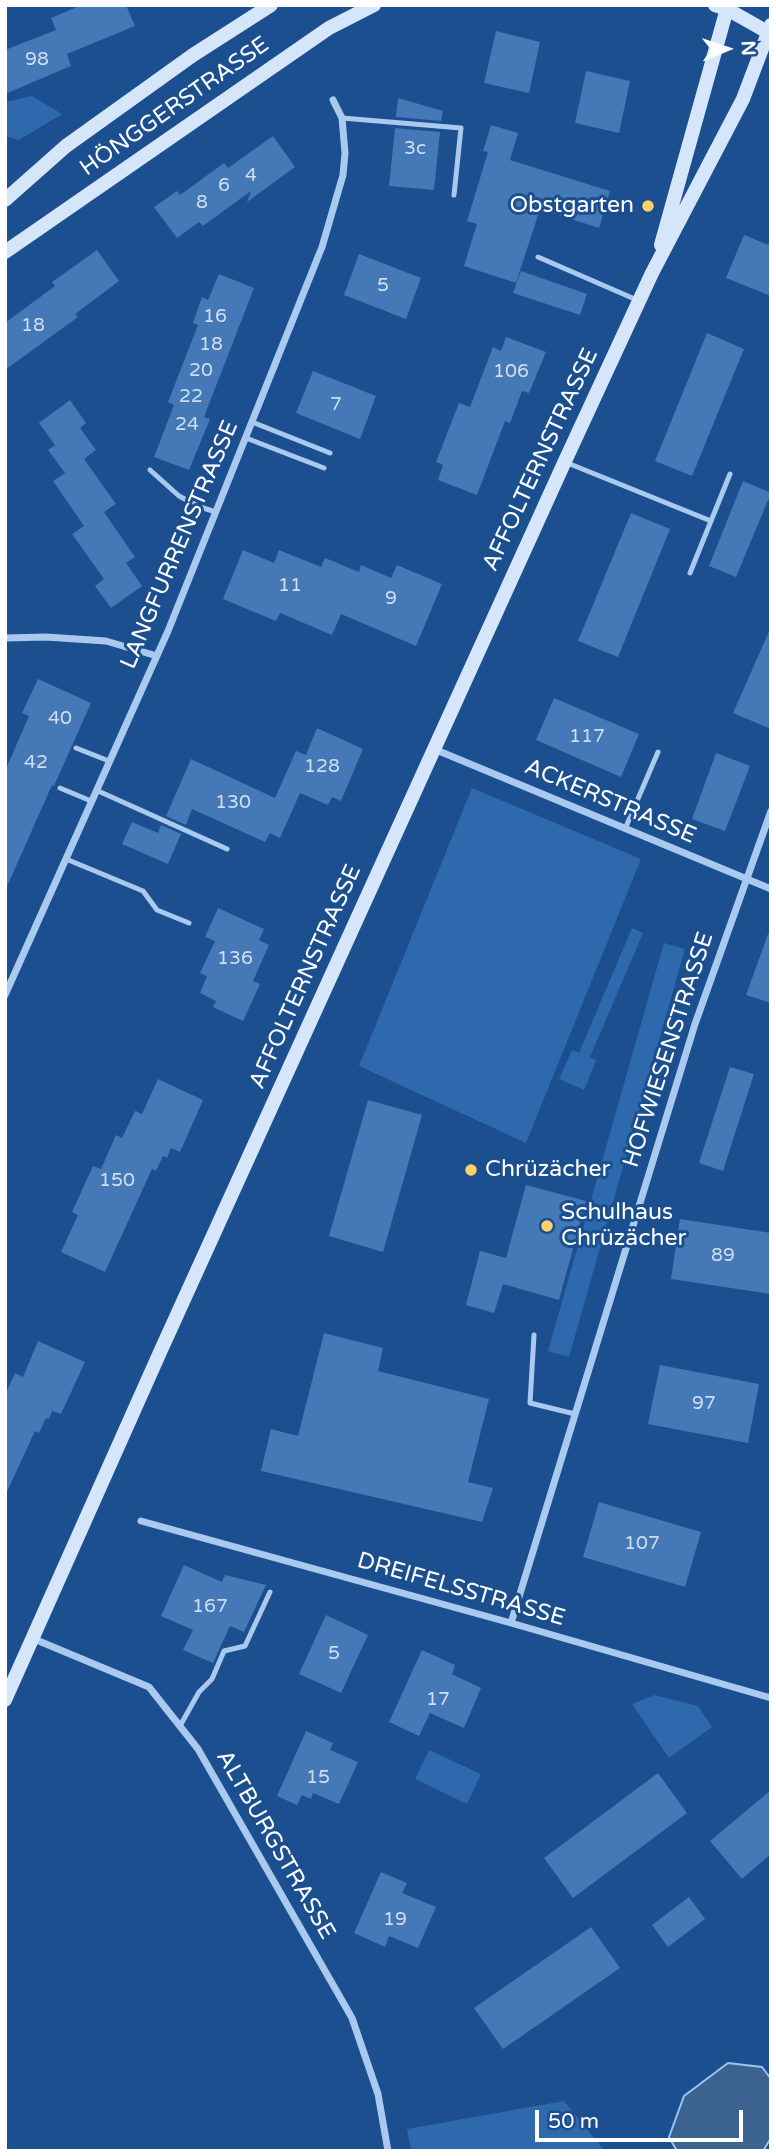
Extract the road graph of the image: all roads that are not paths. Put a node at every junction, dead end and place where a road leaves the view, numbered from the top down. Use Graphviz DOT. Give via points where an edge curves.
graph roads {
  1 [pos="271,5"];
  2 [pos="374,5"];
  3 [pos="723,6"];
  4 [pos="770,30"];
  5 [pos="333,100"];
  6 [pos="342,118"];
  7 [pos="454,195"];
  8 [pos="5,200"];
  9 [pos="8,245"];
  10 [pos="538,257"];
  11 [pos="652,273"];
  12 [pos="639,301"];
  13 [pos="252,422"];
  14 [pos="246,438"];
  15 [pos="330,453"];
  16 [pos="565,461"];
  17 [pos="324,468"];
  18 [pos="150,470"];
  19 [pos="730,474"];
  20 [pos="216,512"];
  21 [pos="711,521"];
  22 [pos="690,573"];
  23 [pos="5,638"];
  24 [pos="156,656"];
  25 [pos="76,748"];
  26 [pos="434,749"];
  27 [pos="658,752"];
  28 [pos="109,761"];
  29 [pos="60,788"];
  30 [pos="96,790"];
  31 [pos="91,801"];
  32 [pos="771,811"];
  33 [pos="625,829"];
  34 [pos="227,849"];
  35 [pos="65,859"];
  36 [pos="745,879"];
  37 [pos="771,889"];
  38 [pos="188,923"];
  39 [pos="5,995"];
  40 [pos="534,1335"];
  41 [pos="575,1414"];
  42 [pos="141,1521"];
  43 [pos="270,1592"];
  44 [pos="511,1623"];
  45 [pos="34,1639"];
  46 [pos="771,1698"];
  47 [pos="5,1700"];
  48 [pos="180,1726"];
  49 [pos="388,2151"];
  1 -- 8 [label="street, HÖNGGERSTRASSE" via="66,146"];
  2 -- 9 [label="street, HÖNGGERSTRASSE" via="329,28"];
  3 -- 4 [label="street"];
  3 -- 11 [label="street, AFFOLTERNSTRASSE"];
  4 -- 11 [label="street, AFFOLTERNSTRASSE" via="743,99"];
  5 -- 6 [label="street, LANGFURRENSTRASSE"];
  6 -- 7 [label="lane" via="461,128"];
  6 -- 13 [label="street, LANGFURRENSTRASSE" via="345,153 338,197"];
  10 -- 12 [label="lane"];
  11 -- 12 [label="street, AFFOLTERNSTRASSE"];
  12 -- 16 [label="street, AFFOLTERNSTRASSE"];
  13 -- 14 [label="street, LANGFURRENSTRASSE"];
  13 -- 15 [label="lane"];
  14 -- 17 [label="lane"];
  14 -- 20 [label="street, LANGFURRENSTRASSE"];
  16 -- 21 [label="lane"];
  16 -- 26 [label="street, AFFOLTERNSTRASSE"];
  18 -- 20 [label="lane" via="179,496"];
  19 -- 21 [label="lane"];
  20 -- 24 [label="street, LANGFURRENSTRASSE"];
  21 -- 22 [label="lane"];
  23 -- 24 [label="street" via="107,641"];
  24 -- 28 [label="street, LANGFURRENSTRASSE"];
  25 -- 28 [label="lane"];
  26 -- 33 [label="street, ACKERSTRASSE"];
  26 -- 45 [label="street, AFFOLTERNSTRASSE"];
  27 -- 33 [label="lane"];
  28 -- 30 [label="street, LANGFURRENSTRASSE"];
  29 -- 31 [label="lane"];
  30 -- 31 [label="street, LANGFURRENSTRASSE"];
  30 -- 34 [label="lane"];
  31 -- 35 [label="street, LANGFURRENSTRASSE"];
  32 -- 36 [label="street, HOFWIESENSTRASSE"];
  33 -- 36 [label="street, ACKERSTRASSE"];
  35 -- 38 [label="lane" via="143,891 157,910"];
  35 -- 39 [label="street, LANGFURRENSTRASSE"];
  36 -- 37 [label="street, ACKERSTRASSE"];
  36 -- 41 [label="street, HOFWIESENSTRASSE" via="695,1024"];
  40 -- 41 [label="lane" via="530,1403"];
  41 -- 44 [label="street, HOFWIESENSTRASSE"];
  42 -- 44 [label="street, DREIFELSSTRASSE"];
  43 -- 48 [label="lane" via="245,1646 224,1651 212,1679"];
  44 -- 46 [label="street, DREIFELSSTRASSE"];
  45 -- 47 [label="street, AFFOLTERNSTRASSE"];
  45 -- 48 [label="street, ALTBURGSTRASSE" via="149,1687"];
  48 -- 49 [label="street, ALTBURGSTRASSE" via="198,1749 352,2018 378,2094"];
}
